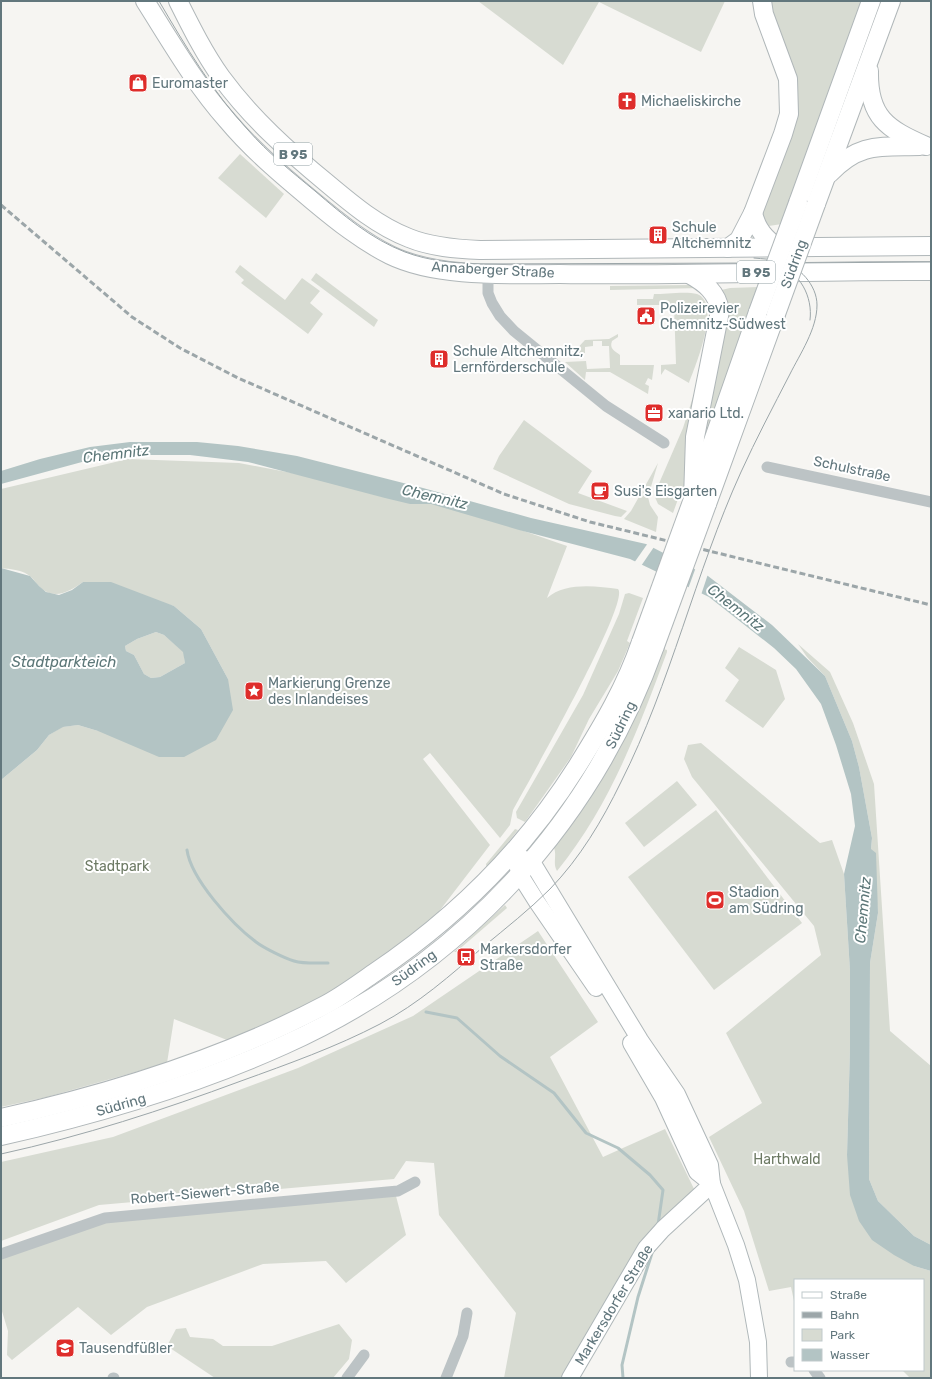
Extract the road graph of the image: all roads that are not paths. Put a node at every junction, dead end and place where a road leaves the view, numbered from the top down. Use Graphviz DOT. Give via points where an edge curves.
graph roads {
  1 [pos="145,1"];
  2 [pos="178,1"];
  3 [pos="762,1"];
  4 [pos="860,1"];
  5 [pos="871,1"];
  6 [pos="891,1"];
  7 [pos="862,26"];
  8 [pos="869,59"];
  9 [pos="844,78"];
  10 [pos="844,127"];
  11 [pos="928,146"];
  12 [pos="878,147"];
  13 [pos="827,176"];
  14 [pos="753,213"];
  15 [pos="931,246"];
  16 [pos="728,248"];
  17 [pos="778,248"];
  18 [pos="931,271"];
  19 [pos="488,272"];
  20 [pos="689,274"];
  21 [pos="767,313"];
  22 [pos="664,443"];
  23 [pos="767,467"];
  24 [pos="700,501"];
  25 [pos="931,502"];
  26 [pos="518,856"];
  27 [pos="520,875"];
  28 [pos="1,1118"];
  29 [pos="1,1136"];
  30 [pos="415,1182"];
  31 [pos="712,1184"];
  32 [pos="1,1254"];
  33 [pos="466,1313"];
  34 [pos="364,1355"];
  35 [pos="347,1378"];
  36 [pos="446,1378"];
  37 [pos="570,1378"];
  38 [pos="759,1378"];
  1 -- 19 [label="main road, Annaberger Straße / B 95" via="191,74 227,121 264,158 342,225 391,256 408,262 439,269"];
  2 -- 16 [label="main road, Annaberger Straße / B 95" via="214,66 256,118 333,188 365,214 394,231 423,243 462,249"];
  3 -- 14 [label="main road" via="764,14 788,79 789,114"];
  4 -- 7 [label="main road"];
  5 -- 7 [label="main road, Südring"];
  6 -- 8 [label="main road, Südring"];
  7 -- 9 [label="main road, Südring"];
  8 -- 10 [label="main road, Südring"];
  8 -- 11 [label="main road" via="871,99 880,116 899,133"];
  9 -- 10 [label="main road" via="840,115"];
  9 -- 21 [label="main road, Südring, bridge" via="798,203"];
  10 -- 12 [label="main road" via="853,137"];
  10 -- 13 [label="main road, Südring"];
  11 -- 12 [label="main road"];
  12 -- 13 [label="main road" via="850,155"];
  13 -- 21 [label="main road, Südring, bridge"];
  14 -- 16 [label="main road" via="743,234"];
  14 -- 17 [label="main road" via="761,233"];
  15 -- 17 [label="main road, Annaberger Straße / B 95"];
  16 -- 17 [label="main road, Annaberger Straße / B 95"];
  18 -- 20 [label="main road, Annaberger Straße / B 95"];
  19 -- 20 [label="main road, Annaberger Straße / B 95"];
  19 -- 22 [label="street" via="488,293 492,303 514,331 606,406"];
  20 -- 24 [label="main road" via="710,289 720,311 695,437"];
  21 -- 24 [label="main road, Südring"];
  23 -- 25 [label="street, Schulstraße"];
  24 -- 26 [label="main road, Südring, bridge" via="648,644 627,715 598,771 568,816"];
  26 -- 27 [label="main road, Südring"];
  26 -- 28 [label="main road, Südring" via="440,924 391,962 327,1004 281,1027 158,1076 99,1094"];
  26 -- 31 [label="main road" via="677,1094 710,1165"];
  27 -- 29 [label="main road, Südring" via="498,899 430,957 369,999 285,1044 238,1065 161,1093"];
  27 -- 31 [label="main road" via="574,954 663,1098 697,1172"];
  30 -- 32 [label="street, Robert-Siewert-Straße" via="398,1191 105,1218"];
  31 -- 37 [label="main road, Markersdorfer Straße" via="646,1248"];
  31 -- 38 [label="main road" via="747,1280 758,1342"];
  33 -- 36 [label="street" via="463,1336"];
  34 -- 35 [label="street"];
}
